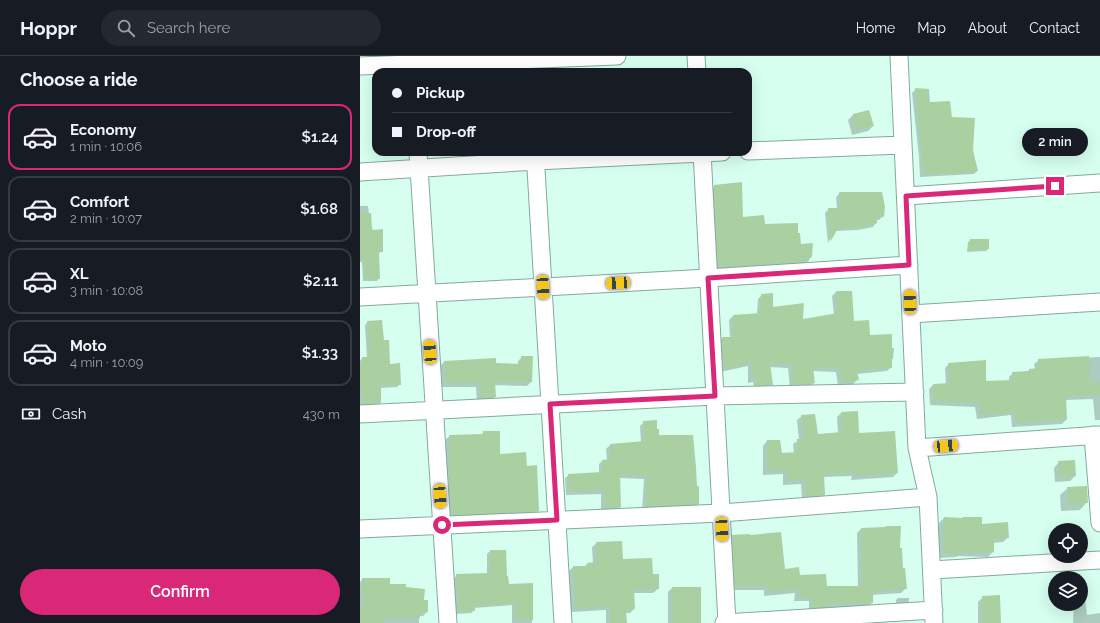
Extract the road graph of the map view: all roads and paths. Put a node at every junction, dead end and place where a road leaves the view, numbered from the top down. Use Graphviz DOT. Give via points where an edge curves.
graph roads {
  1 [pos="617,56"];
  2 [pos="696,56"];
  3 [pos="899,56"];
  4 [pos="530,62"];
  5 [pos="412,64"];
  6 [pos="360,66"];
  7 [pos="697,68"];
  8 [pos="903,145"];
  9 [pos="752,151"];
  10 [pos="569,156"];
  11 [pos="702,156"];
  12 [pos="536,157"];
  13 [pos="418,160"];
  14 [pos="360,172"];
  15 [pos="1100,183"];
  16 [pos="906,196"];
  17 [pos="909,265"];
  18 [pos="708,278"];
  19 [pos="543,287"];
  20 [pos="427,293"];
  21 [pos="360,297"];
  22 [pos="1100,302"];
  23 [pos="911,314"];
  24 [pos="915,392"];
  25 [pos="715,396"];
  26 [pos="550,404"];
  27 [pos="434,410"];
  28 [pos="360,414"];
  29 [pos="1096,435"];
  30 [pos="917,448"];
  31 [pos="928,497"];
  32 [pos="721,513"];
  33 [pos="557,520"];
  34 [pos="1100,523"];
  35 [pos="442,525"];
  36 [pos="360,529"];
  37 [pos="1100,560"];
  38 [pos="932,570"];
  39 [pos="934,617"];
  40 [pos="448,623"];
  41 [pos="563,623"];
  42 [pos="726,623"];
  1 -- 4 [label="street"];
  2 -- 7 [label="street"];
  3 -- 8 [label="street"];
  4 -- 5 [label="street"];
  5 -- 6 [label="street"];
  8 -- 9 [label="street"];
  8 -- 16 [label="street"];
  10 -- 12 [label="street"];
  11 -- 18 [label="street"];
  12 -- 13 [label="street"];
  12 -- 19 [label="street"];
  13 -- 14 [label="street"];
  13 -- 20 [label="street"];
  15 -- 16 [label="street"];
  16 -- 17 [label="street"];
  17 -- 18 [label="street"];
  17 -- 23 [label="street"];
  18 -- 19 [label="street"];
  18 -- 25 [label="street"];
  19 -- 20 [label="street"];
  19 -- 26 [label="street"];
  20 -- 21 [label="street"];
  20 -- 27 [label="street"];
  22 -- 23 [label="street"];
  23 -- 24 [label="street"];
  24 -- 25 [label="street"];
  24 -- 30 [label="street"];
  25 -- 26 [label="street"];
  25 -- 32 [label="street"];
  26 -- 27 [label="street"];
  26 -- 33 [label="street"];
  27 -- 28 [label="street"];
  27 -- 35 [label="street"];
  29 -- 30 [label="street"];
  29 -- 34 [label="street"];
  30 -- 31 [label="street"];
  31 -- 32 [label="street"];
  31 -- 38 [label="street"];
  32 -- 33 [label="street"];
  32 -- 42 [label="street"];
  33 -- 35 [label="street"];
  33 -- 41 [label="street"];
  35 -- 36 [label="street"];
  35 -- 40 [label="street"];
  37 -- 38 [label="street"];
  38 -- 39 [label="street"];
  39 -- 42 [label="street"];
}
